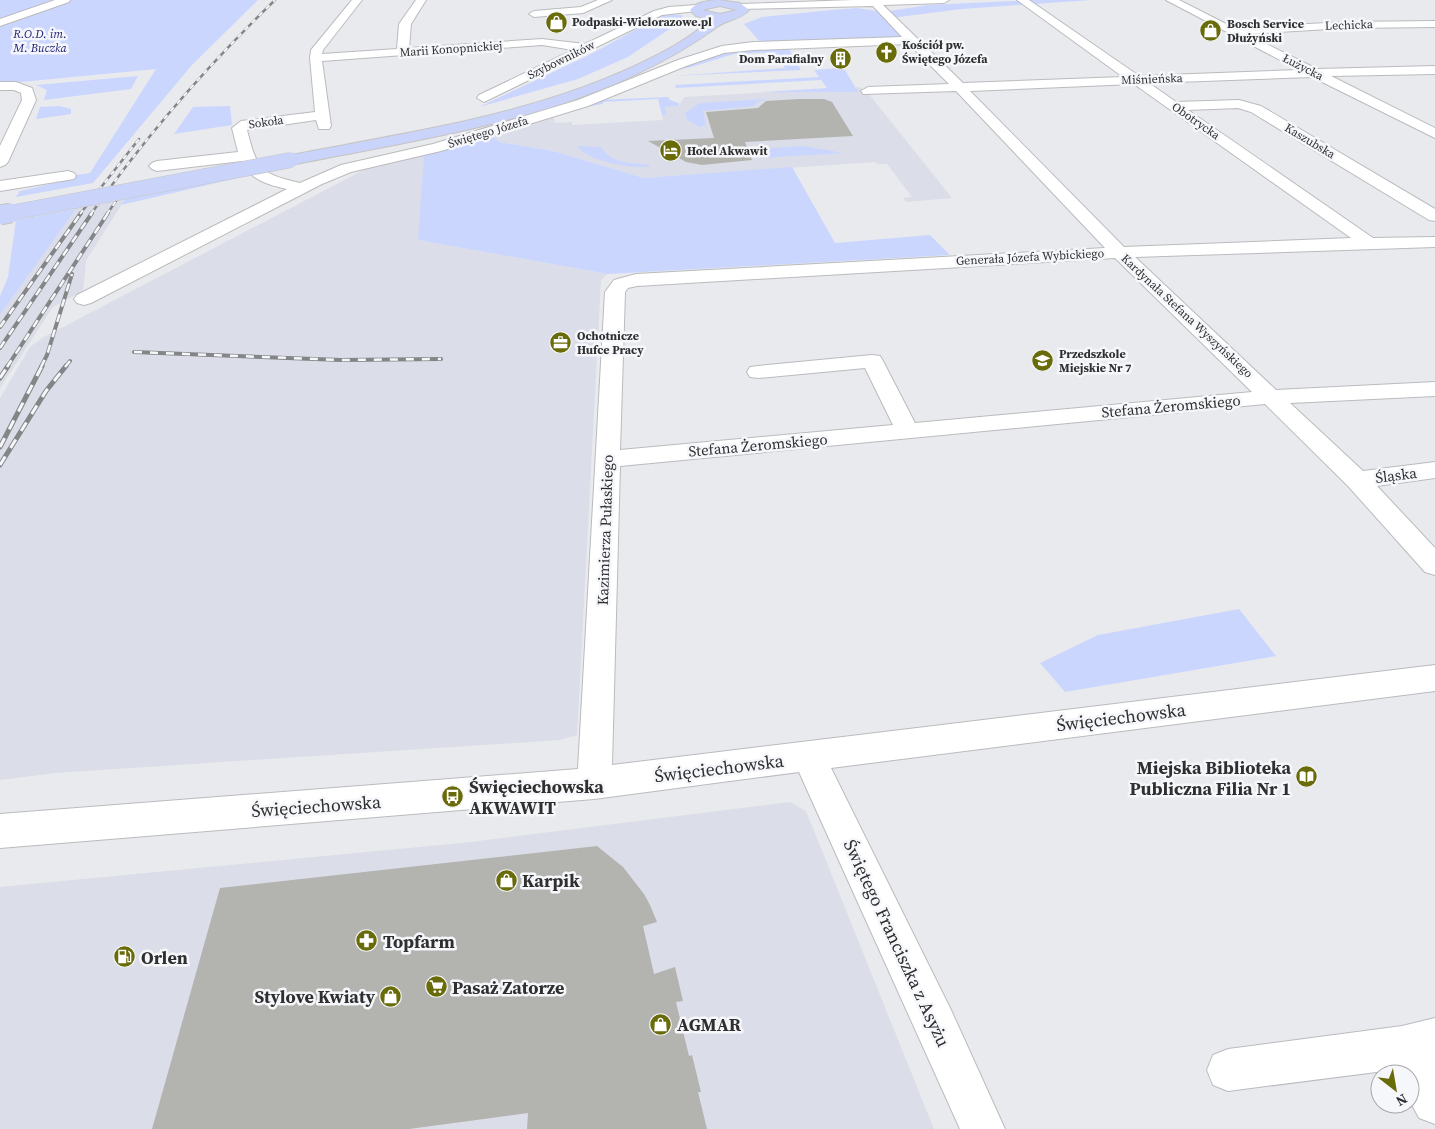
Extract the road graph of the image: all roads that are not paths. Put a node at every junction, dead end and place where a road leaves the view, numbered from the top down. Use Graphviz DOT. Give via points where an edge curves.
graph roads {
  1 [pos="357,0"];
  2 [pos="421,0"];
  3 [pos="529,0"];
  4 [pos="607,0"];
  5 [pos="676,0"];
  6 [pos="944,0"];
  7 [pos="1022,0"];
  8 [pos="1171,0"];
  9 [pos="65,1"];
  10 [pos="716,2"];
  11 [pos="876,3"];
  12 [pos="736,6"];
  13 [pos="666,11"];
  14 [pos="534,14"];
  15 [pos="698,14"];
  16 [pos="724,17"];
  17 [pos="0,23"];
  18 [pos="1435,24"];
  19 [pos="1232,31"];
  20 [pos="667,40"];
  21 [pos="914,40"];
  22 [pos="542,42"];
  23 [pos="586,48"];
  24 [pos="403,52"];
  25 [pos="316,58"];
  26 [pos="1435,70"];
  27 [pos="1314,72"];
  28 [pos="1136,80"];
  29 [pos="0,86"];
  30 [pos="960,87"];
  31 [pos="868,91"];
  32 [pos="484,98"];
  33 [pos="1175,106"];
  34 [pos="1435,134"];
  35 [pos="246,156"];
  36 [pos="289,156"];
  37 [pos="0,162"];
  38 [pos="157,166"];
  39 [pos="68,176"];
  40 [pos="0,186"];
  41 [pos="302,188"];
  42 [pos="0,206"];
  43 [pos="0,215"];
  44 [pos="1435,216"];
  45 [pos="1435,242"];
  46 [pos="1369,243"];
  47 [pos="1120,253"];
  48 [pos="625,282"];
  49 [pos="84,299"];
  50 [pos="758,372"];
  51 [pos="1435,389"];
  52 [pos="1272,396"];
  53 [pos="908,432"];
  54 [pos="608,459"];
  55 [pos="1435,470"];
  56 [pos="1357,480"];
  57 [pos="1435,565"];
  58 [pos="1435,678"];
  59 [pos="809,757"];
  60 [pos="594,783"];
  61 [pos="0,831"];
  62 [pos="1418,1043"];
  63 [pos="1228,1070"];
  64 [pos="1435,1102"];
  65 [pos="983,1129"];
  1 -- 25 [label="street" via="317,50"];
  2 -- 24 [label="street" via="405,24"];
  3 -- 14 [label="street"];
  4 -- 14 [label="street" via="584,10"];
  5 -- 13 [label="street, Szybowników" via="663,7"];
  6 -- 11 [label="street"];
  7 -- 28 [label="street, Obotrycka"];
  8 -- 19 [label="street, Łużycka"];
  9 -- 17 [label="street"];
  10 -- 12 [label="main road"];
  10 -- 15 [label="main road"];
  11 -- 12 [label="street"];
  11 -- 21 [label="street, Kardynała Stefana Wyszyńskiego"];
  12 -- 16 [label="main road"];
  13 -- 15 [label="street, Szybowników"];
  13 -- 23 [label="street, Szybowników"];
  14 -- 22 [label="street"];
  15 -- 16 [label="main road"];
  16 -- 36 [label="main road" via="666,55 600,84 511,113 417,134"];
  18 -- 19 [label="street, Lechicka"];
  19 -- 27 [label="street, Łużycka"];
  20 -- 36 [label="main road" via="633,60 559,90 499,108"];
  21 -- 30 [label="street, Kardynała Stefana Wyszyńskiego"];
  21 -- 41 [label="street, Świętego Józefa" via="722,50 583,103 436,148 346,168"];
  22 -- 23 [label="street, Marii Konopnickiej"];
  22 -- 24 [label="street, Marii Konopnickiej"];
  23 -- 32 [label="street, Szybowników"];
  24 -- 25 [label="street, Marii Konopnickiej"];
  25 -- 35 [label="street, Sokoła" via="323,121 246,124 240,128"];
  26 -- 27 [label="street, Miśnieńska"];
  27 -- 28 [label="street, Miśnieńska"];
  27 -- 34 [label="street, Łużycka"];
  28 -- 30 [label="street, Miśnieńska"];
  28 -- 33 [label="street, Obotrycka"];
  29 -- 37 [label="street" via="16,86 27,92 29,100"];
  30 -- 31 [label="street, Miśnieńska"];
  30 -- 47 [label="street, Kardynała Stefana Wyszyńskiego"];
  33 -- 44 [label="street, Kaszubska" via="1240,104 1256,108"];
  33 -- 46 [label="street, Obotrycka"];
  35 -- 38 [label="street"];
  35 -- 41 [label="street, Sokoła" via="255,173"];
  36 -- 42 [label="main road"];
  36 -- 43 [label="main road, bridge"];
  39 -- 40 [label="street"];
  41 -- 49 [label="street, Świętego Józefa"];
  45 -- 46 [label="street, Generała Józefa Wybickiego"];
  46 -- 47 [label="street, Generała Józefa Wybickiego"];
  47 -- 48 [label="street, Generała Józefa Wybickiego"];
  47 -- 52 [label="street, Kardynała Stefana Wyszyńskiego"];
  48 -- 54 [label="street, Kazimierza Pułaskiego" via="615,292"];
  50 -- 53 [label="street" via="872,361"];
  51 -- 52 [label="street, Stefana Żeromskiego"];
  52 -- 53 [label="street, Stefana Żeromskiego"];
  52 -- 56 [label="street, Kardynała Stefana Wyszyńskiego"];
  53 -- 54 [label="street, Stefana Żeromskiego"];
  54 -- 60 [label="street, Kazimierza Pułaskiego"];
  55 -- 56 [label="street, Śląska"];
  56 -- 57 [label="street, Kardynała Stefana Wyszyńskiego"];
  58 -- 59 [label="street, Święciechowska"];
  59 -- 60 [label="street, Święciechowska"];
  59 -- 65 [label="street, Świętego Franciszka z Asyżu"];
  60 -- 61 [label="street, Święciechowska"];
  62 -- 63 [label="street"];
  62 -- 64 [label="street"];
}
